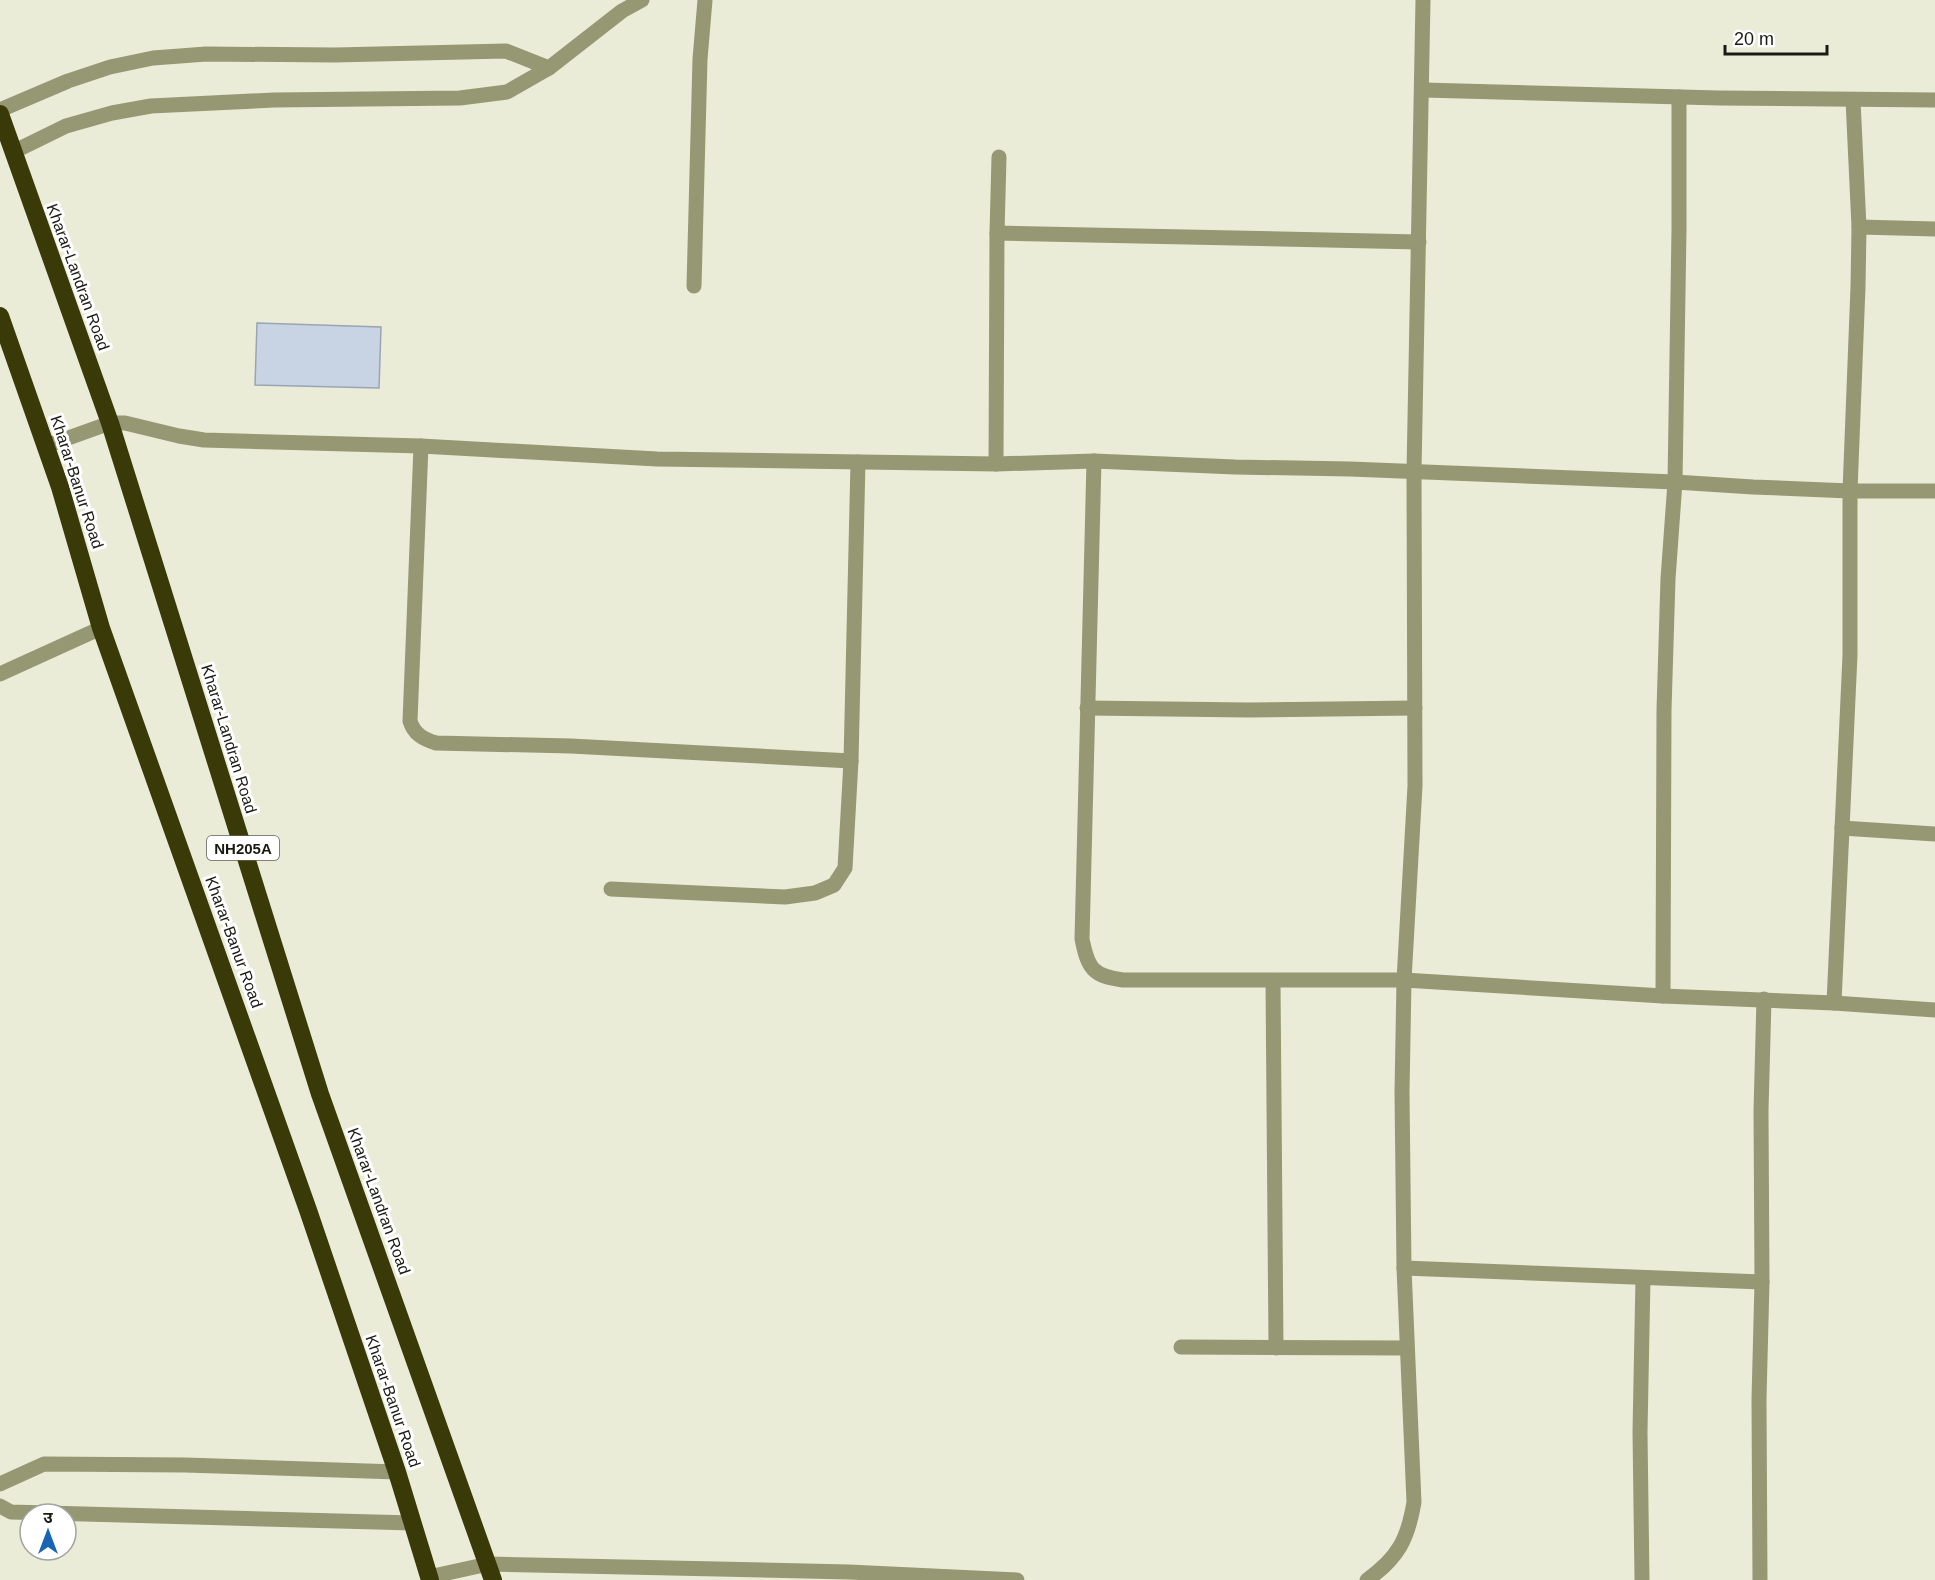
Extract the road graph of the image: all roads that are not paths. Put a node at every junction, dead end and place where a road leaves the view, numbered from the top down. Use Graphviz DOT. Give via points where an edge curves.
graph roads {
  1 [pos="642,0"];
  2 [pos="705,0"];
  3 [pos="1423,0"];
  4 [pos="549,68"];
  5 [pos="1423,90"];
  6 [pos="1679,97"];
  7 [pos="1853,100"];
  8 [pos="1935,100"];
  9 [pos="0,112"];
  10 [pos="13,152"];
  11 [pos="999,157"];
  12 [pos="1859,227"];
  13 [pos="1935,229"];
  14 [pos="998,233"];
  15 [pos="1419,242"];
  16 [pos="694,286"];
  17 [pos="0,316"];
  18 [pos="110,423"];
  19 [pos="46,446"];
  20 [pos="421,446"];
  21 [pos="1094,461"];
  22 [pos="858,462"];
  23 [pos="996,464"];
  24 [pos="1414,471"];
  25 [pos="1675,482"];
  26 [pos="1850,491"];
  27 [pos="1935,491"];
  28 [pos="102,628"];
  29 [pos="0,674"];
  30 [pos="1087,708"];
  31 [pos="1415,708"];
  32 [pos="850,761"];
  33 [pos="1842,828"];
  34 [pos="1935,834"];
  35 [pos="611,889"];
  36 [pos="1404,980"];
  37 [pos="1273,981"];
  38 [pos="1662,996"];
  39 [pos="1764,999"];
  40 [pos="1834,1003"];
  41 [pos="1935,1010"];
  42 [pos="1404,1268"];
  43 [pos="1643,1278"];
  44 [pos="1762,1282"];
  45 [pos="1181,1347"];
  46 [pos="1276,1348"];
  47 [pos="1407,1348"];
  48 [pos="397,1472"];
  49 [pos="0,1484"];
  50 [pos="0,1506"];
  51 [pos="412,1523"];
  52 [pos="490,1572"];
  53 [pos="429,1579"];
  54 [pos="1017,1580"];
  55 [pos="1367,1580"];
  56 [pos="1642,1580"];
  57 [pos="1760,1580"];
  1 -- 4 [label="street"];
  2 -- 16 [label="street"];
  3 -- 5 [label="street"];
  4 -- 9 [label="street" via="506,51 153,58 68,81"];
  4 -- 10 [label="street" via="507,92 460,98 151,106 66,126"];
  5 -- 6 [label="street"];
  5 -- 15 [label="street"];
  6 -- 7 [label="street"];
  6 -- 25 [label="street"];
  7 -- 8 [label="street"];
  7 -- 12 [label="street"];
  9 -- 10 [label="highway, Kharar-Landran Road / NH205A"];
  10 -- 18 [label="highway, Kharar-Landran Road / NH205A"];
  11 -- 14 [label="street"];
  12 -- 13 [label="street"];
  12 -- 26 [label="street"];
  14 -- 15 [label="street"];
  14 -- 23 [label="street"];
  15 -- 24 [label="street"];
  17 -- 19 [label="highway, Kharar-Banur Road / NH205A"];
  18 -- 19 [label="street"];
  18 -- 20 [label="street" via="204,440"];
  18 -- 52 [label="highway, Kharar-Landran Road / NH205A" via="320,1094"];
  19 -- 28 [label="highway, Kharar-Banur Road / NH205A"];
  20 -- 22 [label="street" via="657,459"];
  20 -- 32 [label="street" via="410,721 418,735 436,743"];
  21 -- 23 [label="street"];
  21 -- 24 [label="street"];
  21 -- 30 [label="street"];
  22 -- 23 [label="street"];
  22 -- 32 [label="street"];
  24 -- 25 [label="street"];
  24 -- 31 [label="street"];
  25 -- 26 [label="street"];
  25 -- 38 [label="street" via="1664,710"];
  26 -- 27 [label="street"];
  26 -- 33 [label="street" via="1851,655"];
  28 -- 29 [label="street"];
  28 -- 48 [label="highway, Kharar-Banur Road / NH205A"];
  30 -- 31 [label="street"];
  30 -- 37 [label="street" via="1082,939 1086,959 1095,971 1124,980"];
  31 -- 36 [label="street" via="1415,786"];
  32 -- 35 [label="street" via="845,868 834,885 815,893 785,897"];
  33 -- 34 [label="street"];
  33 -- 40 [label="street"];
  36 -- 37 [label="street"];
  36 -- 38 [label="street"];
  36 -- 42 [label="street"];
  37 -- 46 [label="street"];
  38 -- 39 [label="street"];
  39 -- 40 [label="street"];
  39 -- 44 [label="street"];
  40 -- 41 [label="street"];
  42 -- 43 [label="street"];
  42 -- 47 [label="street"];
  43 -- 44 [label="street"];
  43 -- 56 [label="street"];
  44 -- 57 [label="street"];
  45 -- 46 [label="street"];
  46 -- 47 [label="street"];
  47 -- 55 [label="street" via="1414,1502 1410,1528 1381,1570"];
  48 -- 49 [label="street" via="44,1464"];
  48 -- 51 [label="highway, Kharar-Banur Road / NH205A"];
  50 -- 51 [label="street" via="11,1512"];
  51 -- 53 [label="highway, Kharar-Banur Road / NH205A"];
  52 -- 53 [label="street"];
  52 -- 54 [label="street" via="849,1572"];
}
